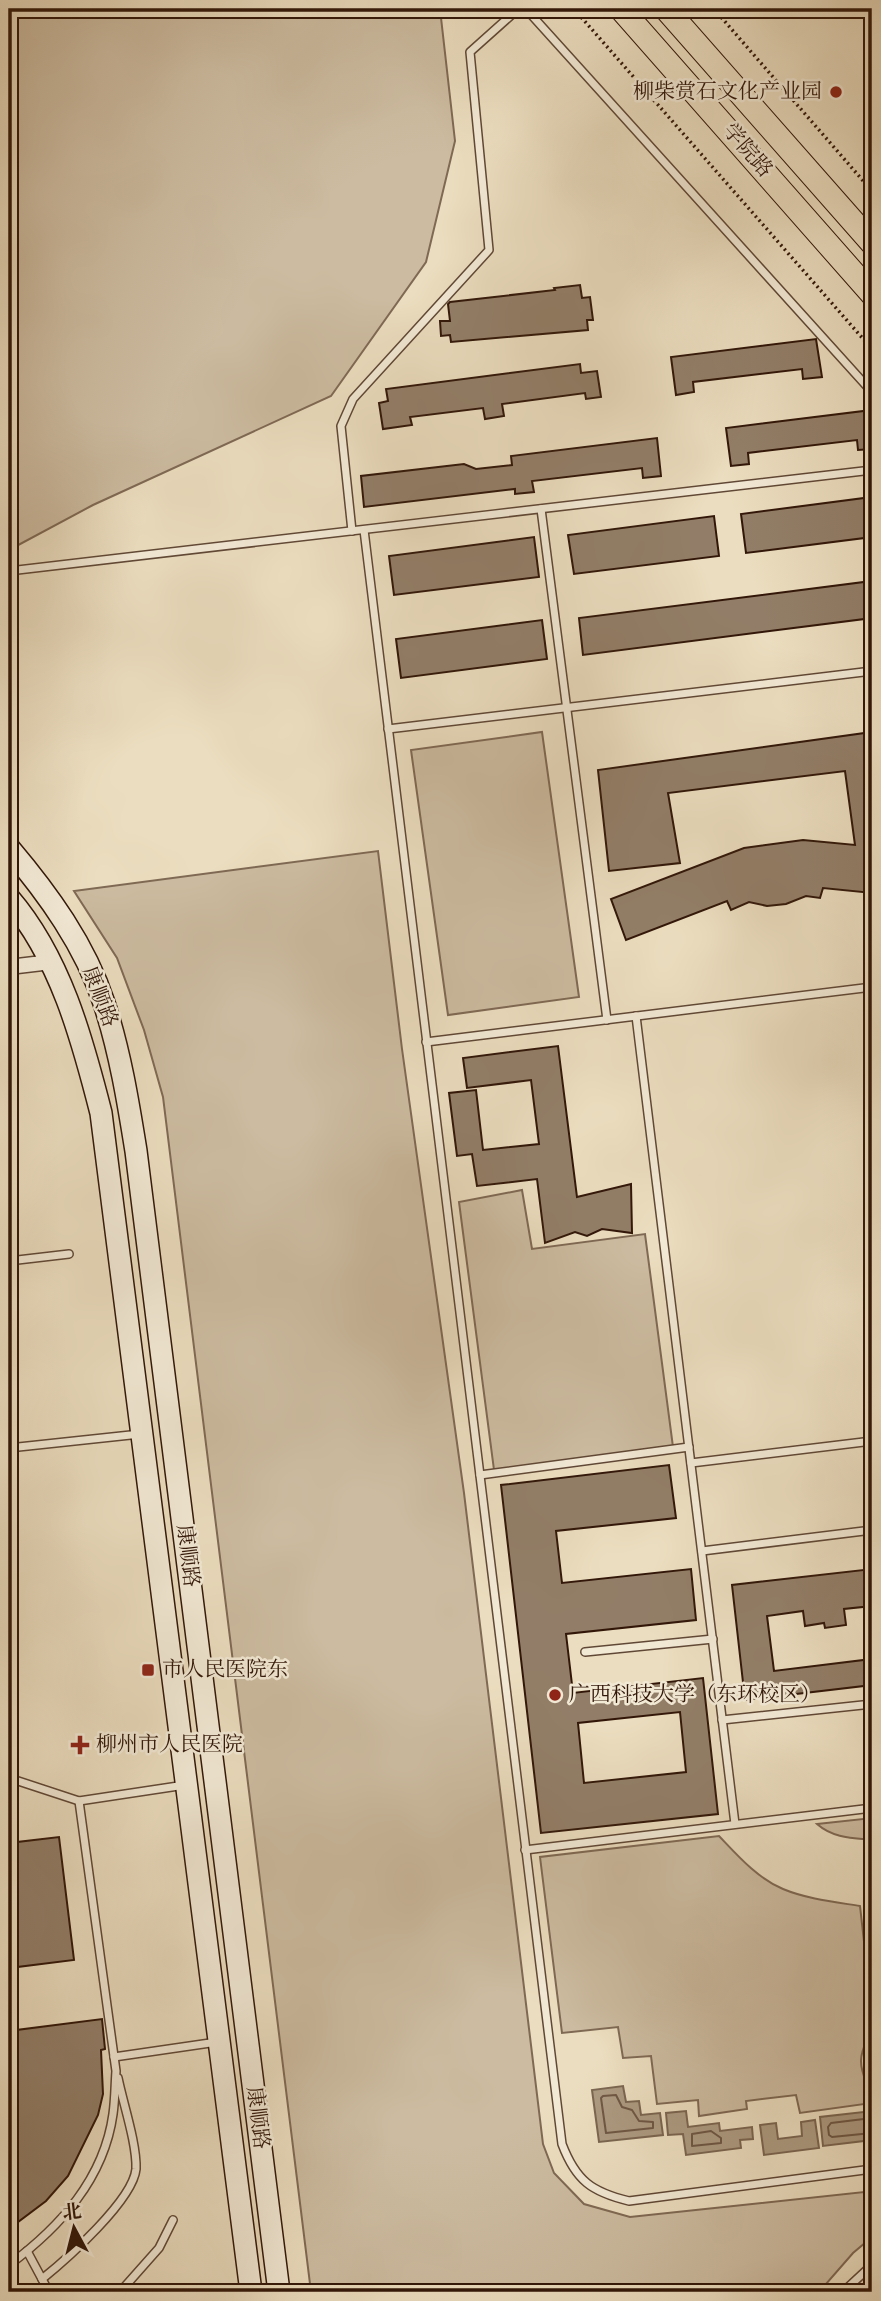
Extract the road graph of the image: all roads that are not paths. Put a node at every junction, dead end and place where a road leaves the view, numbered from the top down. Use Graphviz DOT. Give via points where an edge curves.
graph roads {
  1 [pos="518,9"];
  2 [pos="526,9"];
  3 [pos="621,9"];
  4 [pos="666,9"];
  5 [pos="872,243"];
  6 [pos="872,294"];
  7 [pos="872,392"];
  8 [pos="872,470"];
  9 [pos="541,509"];
  10 [pos="364,530"];
  11 [pos="352,531"];
  12 [pos="9,571"];
  13 [pos="872,671"];
  14 [pos="568,708"];
  15 [pos="388,729"];
  16 [pos="9,848"];
  17 [pos="9,898"];
  18 [pos="51,962"];
  19 [pos="9,967"];
  20 [pos="872,987"];
  21 [pos="636,1016"];
  22 [pos="607,1020"];
  23 [pos="426,1042"];
  24 [pos="69,1254"];
  25 [pos="9,1261"];
  26 [pos="142,1433"];
  27 [pos="872,1441"];
  28 [pos="689,1447"];
  29 [pos="9,1448"];
  30 [pos="691,1463"];
  31 [pos="480,1475"];
  32 [pos="872,1530"];
  33 [pos="702,1551"];
  34 [pos="713,1639"];
  35 [pos="585,1652"];
  36 [pos="872,1704"];
  37 [pos="723,1720"];
  38 [pos="9,1778"];
  39 [pos="187,1784"];
  40 [pos="79,1801"];
  41 [pos="872,1808"];
  42 [pos="735,1824"];
  43 [pos="525,1850"];
  44 [pos="219,2042"];
  45 [pos="114,2057"];
  46 [pos="116,2071"];
  47 [pos="872,2169"];
  48 [pos="173,2220"];
  49 [pos="27,2252"];
  50 [pos="9,2265"];
  51 [pos="872,2265"];
  52 [pos="42,2279"];
  53 [pos="49,2292"];
  54 [pos="120,2292"];
  55 [pos="251,2292"];
  56 [pos="279,2292"];
  57 [pos="843,2292"];
  1 -- 11 [label="lane" via="470,52 489,250 353,399 341,426"];
  2 -- 7 [label="lane"];
  3 -- 6 [label="main road, 学院路"];
  4 -- 5 [label="main road, 学院路"];
  8 -- 9 [label="lane"];
  9 -- 10 [label="lane"];
  9 -- 14 [label="lane"];
  10 -- 11 [label="lane"];
  10 -- 15 [label="lane"];
  11 -- 12 [label="lane"];
  13 -- 14 [label="lane"];
  14 -- 15 [label="lane"];
  14 -- 22 [label="lane"];
  15 -- 23 [label="lane"];
  16 -- 56 [label="main road, 康顺路" via="44,890 81,950 118,1051 138,1164"];
  17 -- 18 [label="main road, 康顺路"];
  18 -- 19 [label="street"];
  18 -- 26 [label="main road, 康顺路" via="84,1047 101,1113"];
  20 -- 21 [label="lane"];
  21 -- 22 [label="lane"];
  21 -- 28 [label="lane"];
  22 -- 23 [label="lane"];
  23 -- 31 [label="lane"];
  24 -- 25 [label="lane"];
  26 -- 29 [label="lane"];
  26 -- 39 [label="main road, 康顺路"];
  27 -- 30 [label="lane"];
  28 -- 30 [label="lane"];
  28 -- 31 [label="lane"];
  30 -- 33 [label="lane"];
  31 -- 43 [label="lane"];
  32 -- 33 [label="lane"];
  33 -- 34 [label="lane"];
  34 -- 35 [label="lane"];
  34 -- 37 [label="lane"];
  36 -- 37 [label="lane"];
  37 -- 42 [label="lane"];
  38 -- 40 [label="lane"];
  39 -- 40 [label="lane"];
  39 -- 44 [label="main road, 康顺路"];
  40 -- 45 [label="lane"];
  41 -- 42 [label="lane"];
  42 -- 43 [label="lane"];
  43 -- 47 [label="lane" via="562,2144 580,2179 629,2201"];
  44 -- 45 [label="lane"];
  44 -- 55 [label="main road, 康顺路"];
  45 -- 46 [label="lane"];
  46 -- 49 [label="lane" via="113,2116 93,2176 68,2211"];
  46 -- 52 [label="lane" via="136,2172 128,2189 80,2248"];
  48 -- 54 [label="lane" via="159,2248"];
  49 -- 50 [label="lane"];
  49 -- 52 [label="lane"];
  51 -- 57 [label="lane"];
  52 -- 53 [label="lane"];
}
